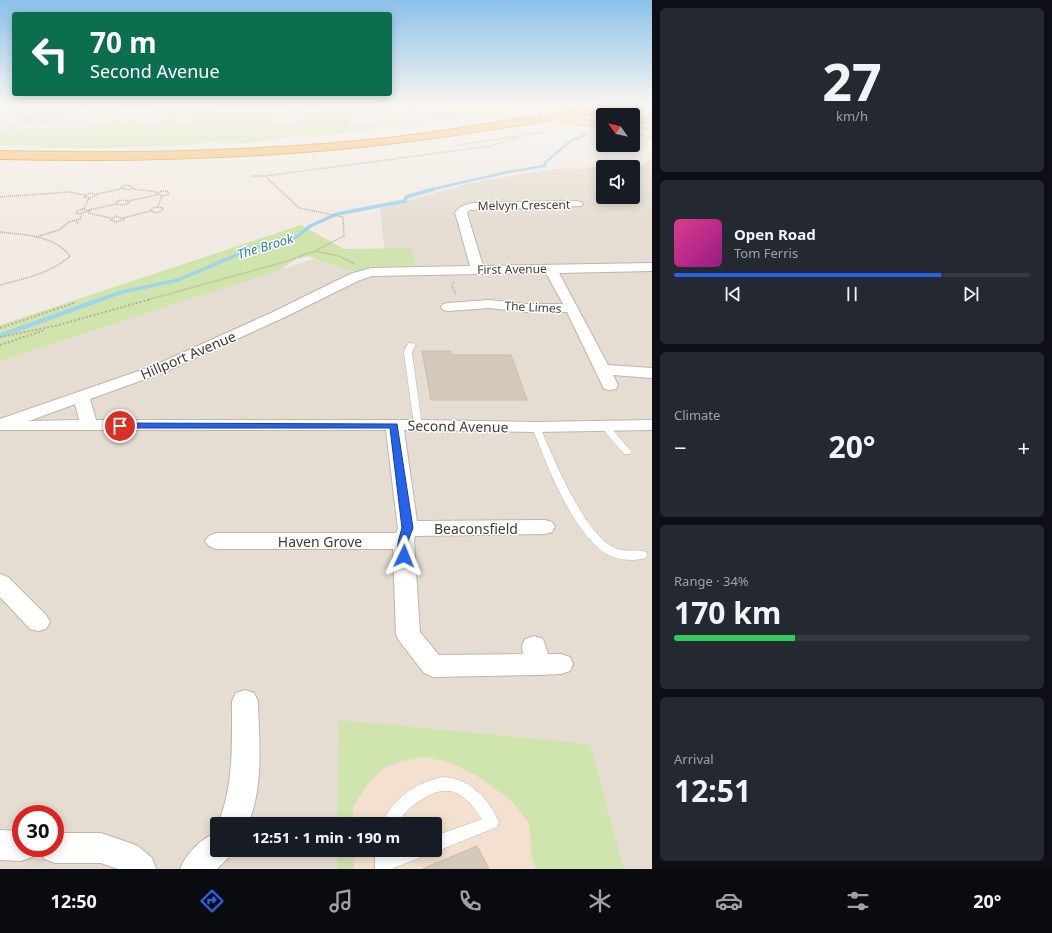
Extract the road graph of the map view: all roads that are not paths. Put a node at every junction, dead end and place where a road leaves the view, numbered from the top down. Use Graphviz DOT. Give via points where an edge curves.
graph roads {
  1 [pos="244,146"];
  2 [pos="285,146"];
  3 [pos="333,146"];
  4 [pos="379,146"];
  5 [pos="0,150"];
  6 [pos="179,151"];
  7 [pos="239,154"];
  8 [pos="0,155"];
  9 [pos="577,204"];
  10 [pos="652,267"];
  11 [pos="550,268"];
  12 [pos="478,270"];
  13 [pos="371,272"];
  14 [pos="455,306"];
  15 [pos="572,308"];
  16 [pos="412,345"];
  17 [pos="602,369"];
  18 [pos="652,373"];
  19 [pos="610,385"];
  20 [pos="81,396"];
  21 [pos="418,425"];
  22 [pos="604,425"];
  23 [pos="652,425"];
  24 [pos="0,426"];
  25 [pos="90,426"];
  26 [pos="394,426"];
  27 [pos="536,428"];
  28 [pos="627,452"];
  29 [pos="545,527"];
  30 [pos="405,535"];
  31 [pos="216,541"];
  32 [pos="642,555"];
  33 [pos="0,583"];
  34 [pos="38,622"];
  35 [pos="545,658"];
  36 [pos="245,701"];
  37 [pos="238,817"];
  38 [pos="392,817"];
  39 [pos="442,841"];
  40 [pos="0,845"];
  41 [pos="12,846"];
  42 [pos="64,848"];
  43 [pos="210,854"];
  44 [pos="397,857"];
  45 [pos="383,861"];
  46 [pos="141,869"];
  47 [pos="195,869"];
  1 -- 6 [label="highway"];
  2 -- 6 [label="highway"];
  3 -- 7 [label="highway"];
  4 -- 7 [label="highway"];
  5 -- 6 [label="highway"];
  7 -- 8 [label="highway" via="128,157"];
  9 -- 12 [label="street, Melvyn Crescent" via="472,206 463,210 461,212"];
  10 -- 11 [label="street, First Avenue"];
  11 -- 12 [label="street, First Avenue"];
  11 -- 15 [label="street, The Limes"];
  12 -- 13 [label="street, First Avenue"];
  13 -- 20 [label="street, Hillport Avenue" via="355,277 159,369"];
  14 -- 15 [label="street, The Limes" via="489,304 525,308"];
  15 -- 17 [label="street"];
  16 -- 21 [label="lane" via="408,353"];
  17 -- 18 [label="street"];
  17 -- 19 [label="street"];
  20 -- 24 [label="street, Hillport Avenue"];
  20 -- 25 [label="street"];
  21 -- 26 [label="street, Second Avenue"];
  21 -- 27 [label="street, Second Avenue"];
  22 -- 23 [label="street, Second Avenue"];
  22 -- 27 [label="street, Second Avenue"];
  22 -- 28 [label="lane"];
  24 -- 25 [label="street, Second Avenue"];
  25 -- 26 [label="street, Second Avenue"];
  26 -- 30 [label="street"];
  27 -- 32 [label="lane" via="550,464 588,530 604,546 619,555"];
  29 -- 30 [label="street, Beaconsfield"];
  30 -- 31 [label="street, Haven Grove"];
  30 -- 35 [label="street" via="408,635 433,666"];
  33 -- 34 [label="street"];
  36 -- 37 [label="street" via="242,792"];
  38 -- 39 [label="lane" via="410,799 431,786 451,782 469,791 492,822"];
  40 -- 41 [label="street"];
  42 -- 46 [label="street" via="100,848 127,857"];
  43 -- 47 [label="street"];
  44 -- 45 [label="lane"];
}
